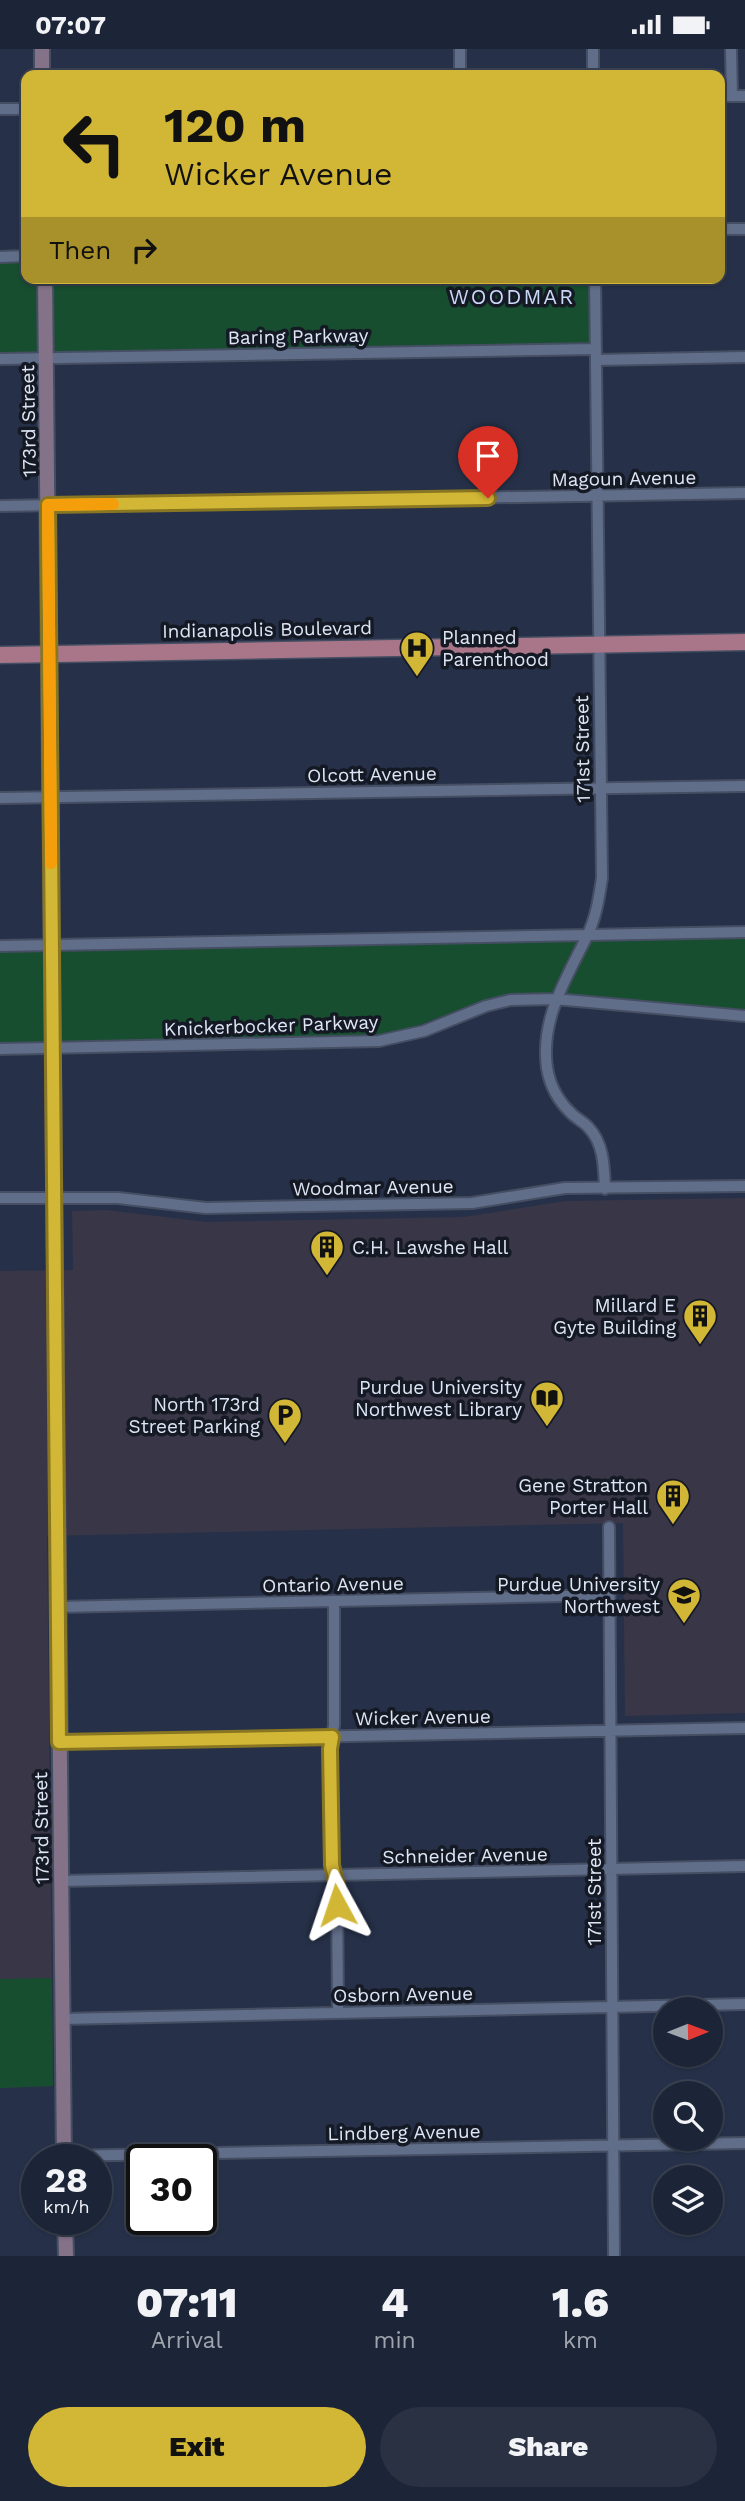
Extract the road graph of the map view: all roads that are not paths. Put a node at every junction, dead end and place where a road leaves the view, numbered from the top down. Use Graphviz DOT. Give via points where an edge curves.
graph roads {
  1 [pos="42,49"];
  2 [pos="460,49"];
  3 [pos="593,49"];
  4 [pos="731,49"];
  5 [pos="42,70"];
  6 [pos="460,70"];
  7 [pos="593,70"];
  8 [pos="725,96"];
  9 [pos="732,96"];
  10 [pos="745,96"];
  11 [pos="21,109"];
  12 [pos="0,110"];
  13 [pos="725,229"];
  14 [pos="745,229"];
  15 [pos="21,256"];
  16 [pos="0,257"];
  17 [pos="45,284"];
  18 [pos="596,284"];
  19 [pos="596,354"];
  20 [pos="745,357"];
  21 [pos="46,358"];
  22 [pos="0,359"];
  23 [pos="745,493"];
  24 [pos="598,496"];
  25 [pos="48,505"];
  26 [pos="0,506"];
  27 [pos="745,642"];
  28 [pos="598,645"];
  29 [pos="49,654"];
  30 [pos="0,655"];
  31 [pos="745,786"];
  32 [pos="600,787"];
  33 [pos="51,797"];
  34 [pos="0,798"];
  35 [pos="745,932"];
  36 [pos="588,934"];
  37 [pos="51,945"];
  38 [pos="0,946"];
  39 [pos="555,999"];
  40 [pos="745,1016"];
  41 [pos="52,1048"];
  42 [pos="0,1049"];
  43 [pos="745,1186"];
  44 [pos="605,1189"];
  45 [pos="54,1197"];
  46 [pos="0,1198"];
  47 [pos="608,1527"];
  48 [pos="609,1595"];
  49 [pos="334,1601"];
  50 [pos="58,1607"];
  51 [pos="745,1728"];
  52 [pos="611,1731"];
  53 [pos="332,1737"];
  54 [pos="59,1742"];
  55 [pos="745,1866"];
  56 [pos="611,1869"];
  57 [pos="335,1875"];
  58 [pos="61,1881"];
  59 [pos="745,2004"];
  60 [pos="612,2007"];
  61 [pos="338,2013"];
  62 [pos="62,2019"];
  63 [pos="745,2143"];
  64 [pos="64,2144"];
  65 [pos="614,2146"];
  66 [pos="112,2157"];
  67 [pos="65,2235"];
  68 [pos="66,2256"];
  69 [pos="614,2256"];
  1 -- 5 [label="street"];
  2 -- 6 [label="street"];
  3 -- 7 [label="street"];
  4 -- 9 [label="street"];
  8 -- 9 [label="street"];
  9 -- 10 [label="street"];
  11 -- 12 [label="street"];
  13 -- 14 [label="street"];
  15 -- 16 [label="street"];
  17 -- 21 [label="street, 173rd Street"];
  18 -- 19 [label="street, 171st Street"];
  19 -- 20 [label="street, Baring Parkway"];
  19 -- 21 [label="street, Baring Parkway"];
  19 -- 24 [label="street, 171st Street"];
  21 -- 22 [label="street, Baring Parkway"];
  21 -- 25 [label="street, 173rd Street"];
  23 -- 24 [label="street, Magoun Avenue"];
  24 -- 25 [label="street, Magoun Avenue"];
  24 -- 28 [label="street, 171st Street"];
  25 -- 26 [label="street, Magoun Avenue"];
  25 -- 29 [label="street, 173rd Street"];
  27 -- 28 [label="main road, Indianapolis Boulevard"];
  28 -- 29 [label="main road, Indianapolis Boulevard"];
  28 -- 32 [label="street, 171st Street"];
  29 -- 30 [label="main road, Indianapolis Boulevard"];
  29 -- 33 [label="street, 173rd Street"];
  31 -- 32 [label="street, Olcott Avenue"];
  32 -- 33 [label="street, Olcott Avenue"];
  32 -- 36 [label="street, 171st Street" via="602,878"];
  33 -- 34 [label="street, Olcott Avenue"];
  33 -- 37 [label="street, 173rd Street"];
  35 -- 36 [label="street"];
  36 -- 37 [label="street"];
  36 -- 39 [label="street, 171st Street"];
  37 -- 38 [label="street"];
  37 -- 41 [label="street, 173rd Street"];
  39 -- 40 [label="street, Knickerbocker Parkway"];
  39 -- 41 [label="street, Knickerbocker Parkway" via="510,1000 424,1031 379,1041"];
  39 -- 44 [label="street, 171st Street" via="547,1035 547,1068 556,1097 589,1128 600,1146"];
  41 -- 42 [label="street, Knickerbocker Parkway"];
  41 -- 45 [label="street, 173rd Street"];
  43 -- 44 [label="street, Woodmar Avenue"];
  44 -- 45 [label="street, Woodmar Avenue" via="546,1190 472,1203 220,1207"];
  45 -- 46 [label="street, Woodmar Avenue"];
  45 -- 50 [label="street, 173rd Street"];
  47 -- 48 [label="street, 171st Street"];
  48 -- 49 [label="street, Ontario Avenue"];
  48 -- 52 [label="street, 171st Street"];
  49 -- 50 [label="street, Ontario Avenue"];
  49 -- 53 [label="street"];
  50 -- 54 [label="street, 173rd Street"];
  51 -- 52 [label="street, Wicker Avenue"];
  52 -- 53 [label="street, Wicker Avenue"];
  52 -- 56 [label="street, 171st Street"];
  53 -- 54 [label="street, Wicker Avenue"];
  53 -- 57 [label="street"];
  54 -- 58 [label="street, 173rd Street"];
  55 -- 56 [label="street, Schneider Avenue"];
  56 -- 57 [label="street, Schneider Avenue"];
  56 -- 60 [label="street, 171st Street"];
  57 -- 58 [label="street, Schneider Avenue"];
  57 -- 61 [label="street"];
  58 -- 62 [label="street, 173rd Street"];
  59 -- 60 [label="street, Osborn Avenue"];
  60 -- 61 [label="street, Osborn Avenue"];
  60 -- 65 [label="street, 171st Street"];
  61 -- 62 [label="street, Osborn Avenue"];
  62 -- 64 [label="street, 173rd Street"];
  63 -- 65 [label="street, Lindberg Avenue"];
  65 -- 66 [label="street, Lindberg Avenue"];
  65 -- 69 [label="street, 171st Street"];
  67 -- 68 [label="street"];
}
